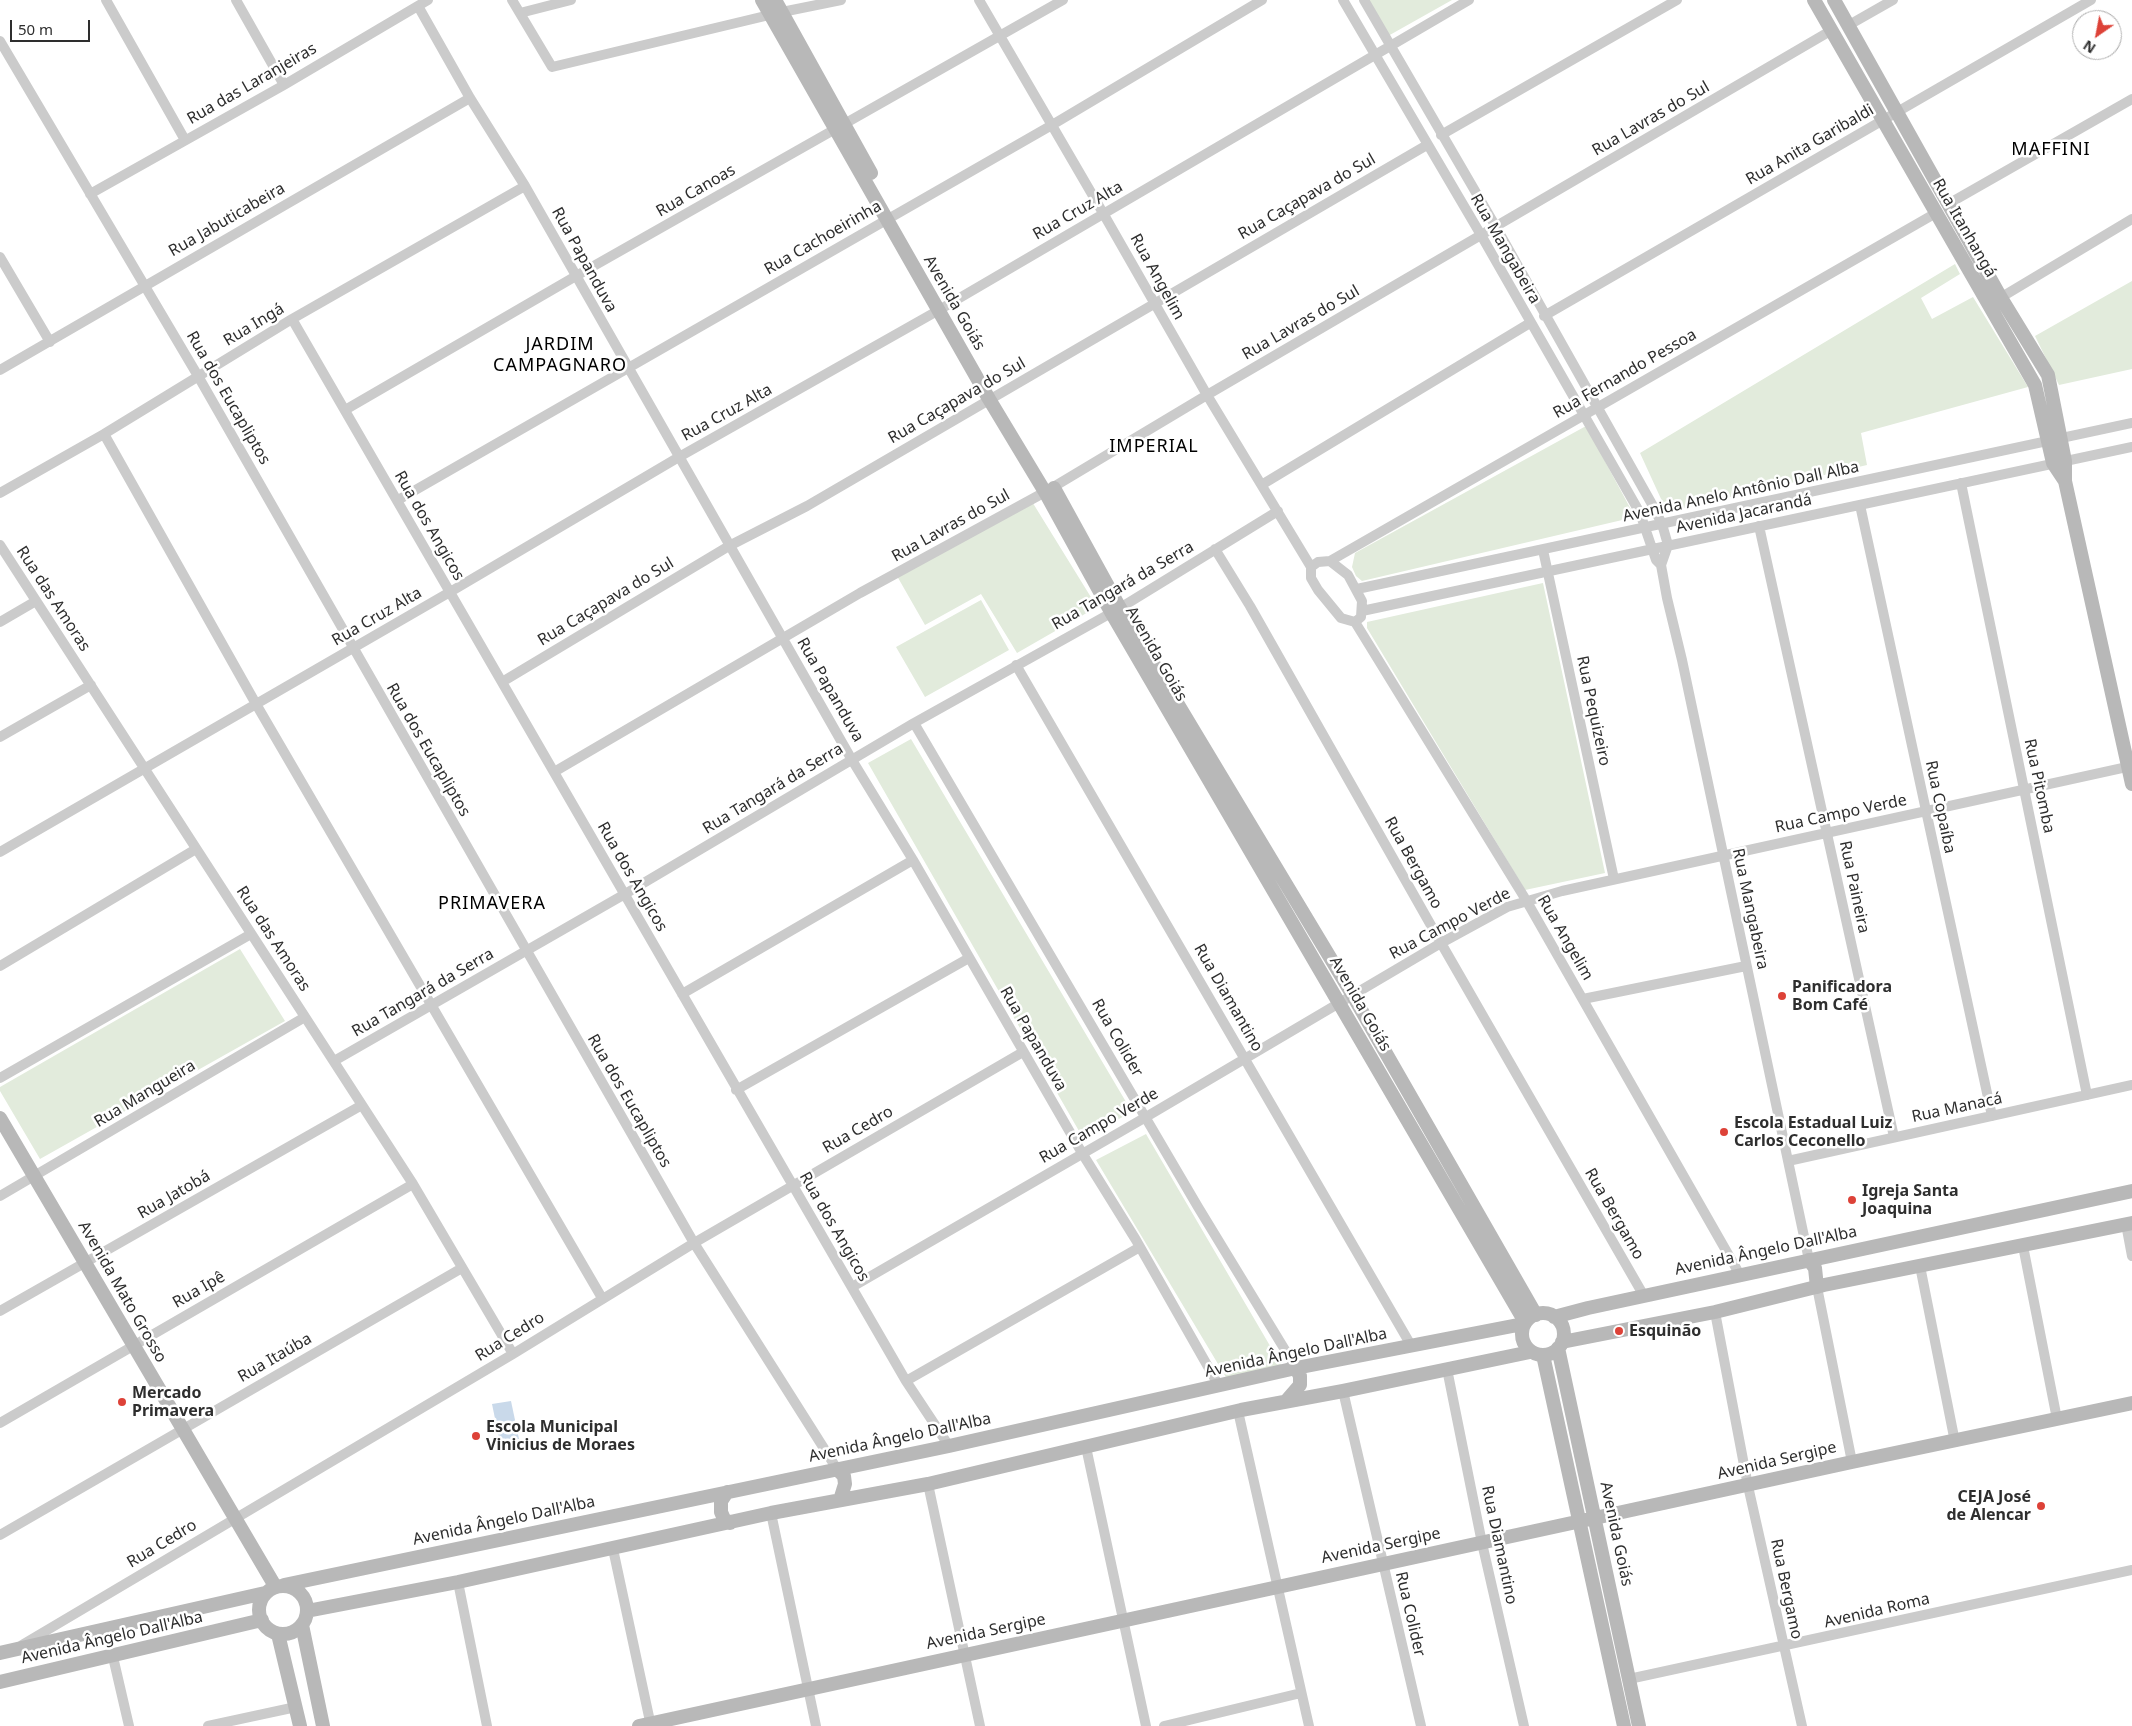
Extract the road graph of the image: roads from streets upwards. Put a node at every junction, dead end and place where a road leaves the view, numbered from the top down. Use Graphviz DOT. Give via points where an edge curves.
graph roads {
  1 [pos="106,0"];
  2 [pos="236,0"];
  3 [pos="428,0"];
  4 [pos="512,0"];
  5 [pos="571,0"];
  6 [pos="762,0"];
  7 [pos="841,0"];
  8 [pos="978,0"];
  9 [pos="1063,0"];
  10 [pos="1262,0"];
  11 [pos="1343,0"];
  12 [pos="1364,0"];
  13 [pos="1469,0"];
  14 [pos="1677,0"];
  15 [pos="1814,0"];
  16 [pos="1834,0"];
  17 [pos="1893,0"];
  18 [pos="2092,0"];
  19 [pos="418,6"];
  20 [pos="776,9"];
  21 [pos="520,13"];
  22 [pos="1849,25"];
  23 [pos="1832,30"];
  24 [pos="1000,36"];
  25 [pos="0,41"];
  26 [pos="1390,46"];
  27 [pos="1375,55"];
  28 [pos="284,85"];
  29 [pos="470,98"];
  30 [pos="2132,99"];
  31 [pos="1896,112"];
  32 [pos="1882,121"];
  33 [pos="1052,125"];
  34 [pos="840,126"];
  35 [pos="1441,135"];
  36 [pos="185,140"];
  37 [pos="1427,144"];
  38 [pos="525,186"];
  39 [pos="90,194"];
  40 [pos="1948,204"];
  41 [pos="1104,213"];
  42 [pos="1936,213"];
  43 [pos="890,217"];
  44 [pos="2132,219"];
  45 [pos="1496,227"];
  46 [pos="1481,235"];
  47 [pos="0,257"];
  48 [pos="576,276"];
  49 [pos="145,285"];
  50 [pos="2001,298"];
  51 [pos="1154,305"];
  52 [pos="1988,306"];
  53 [pos="943,308"];
  54 [pos="1544,316"];
  55 [pos="292,320"];
  56 [pos="1530,323"];
  57 [pos="50,342"];
  58 [pos="628,367"];
  59 [pos="0,370"];
  60 [pos="198,376"];
  61 [pos="1207,395"];
  62 [pos="993,396"];
  63 [pos="1598,407"];
  64 [pos="345,410"];
  65 [pos="1584,415"];
  66 [pos="2132,423"];
  67 [pos="104,434"];
  68 [pos="2054,440"];
  69 [pos="2132,447"];
  70 [pos="679,456"];
  71 [pos="2059,462"];
  72 [pos="1961,483"];
  73 [pos="1263,484"];
  74 [pos="1049,489"];
  75 [pos="0,493"];
  76 [pos="398,500"];
  77 [pos="1860,505"];
  78 [pos="1278,511"];
  79 [pos="1662,524"];
  80 [pos="1759,526"];
  81 [pos="1646,527"];
  82 [pos="0,545"];
  83 [pos="1668,545"];
  84 [pos="729,546"];
  85 [pos="1653,548"];
  86 [pos="1215,549"];
  87 [pos="1543,550"];
  88 [pos="1330,561"];
  89 [pos="1661,565"];
  90 [pos="1311,567"];
  91 [pos="1547,572"];
  92 [pos="1357,589"];
  93 [pos="450,592"];
  94 [pos="36,601"];
  95 [pos="1116,610"];
  96 [pos="1362,611"];
  97 [pos="0,622"];
  98 [pos="1355,622"];
  99 [pos="783,638"];
  100 [pos="353,648"];
  101 [pos="1016,664"];
  102 [pos="502,682"];
  103 [pos="91,685"];
  104 [pos="256,704"];
  105 [pos="914,723"];
  106 [pos="0,737"];
  107 [pos="852,760"];
  108 [pos="2130,766"];
  109 [pos="144,768"];
  110 [pos="554,772"];
  111 [pos="2132,784"];
  112 [pos="2024,789"];
  113 [pos="1926,811"];
  114 [pos="1827,833"];
  115 [pos="196,849"];
  116 [pos="0,852"];
  117 [pos="1723,855"];
  118 [pos="913,860"];
  119 [pos="1614,879"];
  120 [pos="625,894"];
  121 [pos="1526,900"];
  122 [pos="252,934"];
  123 [pos="1440,943"];
  124 [pos="526,951"];
  125 [pos="969,958"];
  126 [pos="0,966"];
  127 [pos="1746,966"];
  128 [pos="682,994"];
  129 [pos="1352,994"];
  130 [pos="1583,999"];
  131 [pos="1339,1003"];
  132 [pos="432,1005"];
  133 [pos="305,1016"];
  134 [pos="1024,1052"];
  135 [pos="1246,1058"];
  136 [pos="334,1061"];
  137 [pos="0,1078"];
  138 [pos="2132,1085"];
  139 [pos="736,1090"];
  140 [pos="2087,1095"];
  141 [pos="362,1105"];
  142 [pos="1992,1116"];
  143 [pos="1146,1117"];
  144 [pos="0,1118"];
  145 [pos="1894,1137"];
  146 [pos="1082,1152"];
  147 [pos="1788,1161"];
  148 [pos="34,1177"];
  149 [pos="413,1184"];
  150 [pos="793,1186"];
  151 [pos="2132,1191"];
  152 [pos="0,1196"];
  153 [pos="2129,1223"];
  154 [pos="694,1243"];
  155 [pos="2022,1246"];
  156 [pos="1140,1247"];
  157 [pos="2132,1256"];
  158 [pos="1809,1260"];
  159 [pos="85,1263"];
  160 [pos="1920,1266"];
  161 [pos="462,1268"];
  162 [pos="1740,1276"];
  163 [pos="852,1287"];
  164 [pos="1817,1287"];
  165 [pos="1644,1296"];
  166 [pos="602,1298"];
  167 [pos="0,1310"];
  168 [pos="1715,1312"];
  169 [pos="1554,1317"];
  170 [pos="1528,1320"];
  171 [pos="133,1345"];
  172 [pos="1560,1345"];
  173 [pos="1412,1347"];
  174 [pos="512,1354"];
  175 [pos="1536,1354"];
  176 [pos="1296,1368"];
  177 [pos="1447,1369"];
  178 [pos="906,1381"];
  179 [pos="1219,1386"];
  180 [pos="1343,1391"];
  181 [pos="1287,1400"];
  182 [pos="2132,1403"];
  183 [pos="1238,1410"];
  184 [pos="2057,1419"];
  185 [pos="0,1423"];
  186 [pos="182,1428"];
  187 [pos="1955,1442"];
  188 [pos="949,1446"];
  189 [pos="1086,1447"];
  190 [pos="1852,1462"];
  191 [pos="836,1469"];
  192 [pos="928,1484"];
  193 [pos="1748,1486"];
  194 [pos="727,1492"];
  195 [pos="840,1500"];
  196 [pos="771,1513"];
  197 [pos="235,1518"];
  198 [pos="1594,1518"];
  199 [pos="1580,1522"];
  200 [pos="730,1523"];
  201 [pos="0,1535"];
  202 [pos="1482,1543"];
  203 [pos="613,1549"];
  204 [pos="1382,1564"];
  205 [pos="2132,1570"];
  206 [pos="458,1582"];
  207 [pos="1277,1587"];
  208 [pos="275,1588"];
  209 [pos="307,1611"];
  210 [pos="262,1620"];
  211 [pos="1123,1621"];
  212 [pos="302,1625"];
  213 [pos="278,1634"];
  214 [pos="1784,1647"];
  215 [pos="7,1652"];
  216 [pos="966,1654"];
  217 [pos="113,1657"];
  218 [pos="1629,1679"];
  219 [pos="0,1682"];
  220 [pos="809,1689"];
  221 [pos="1301,1693"];
  222 [pos="296,1707"];
  223 [pos="647,1725"];
  224 [pos="129,1726"];
  225 [pos="208,1726"];
  226 [pos="300,1726"];
  227 [pos="323,1726"];
  228 [pos="487,1726"];
  229 [pos="816,1726"];
  230 [pos="980,1726"];
  231 [pos="1146,1726"];
  232 [pos="1164,1726"];
  233 [pos="1309,1726"];
  234 [pos="1421,1726"];
  235 [pos="1524,1726"];
  236 [pos="1624,1726"];
  237 [pos="1639,1726"];
  238 [pos="1802,1726"];
  1 -- 36 [label="street"];
  2 -- 28 [label="street"];
  3 -- 19 [label="street, Rua das Laranjeiras"];
  4 -- 21 [label="street"];
  5 -- 21 [label="street"];
  6 -- 20 [label="street, Avenida Goiás"];
  7 -- 20 [label="street"];
  8 -- 24 [label="street, Rua Angelim"];
  9 -- 24 [label="street, Rua Canoas"];
  10 -- 33 [label="street, Rua Cachoeirinha"];
  11 -- 27 [label="street, Rua Mangabeira"];
  12 -- 26 [label="street, Rua Mangabeira"];
  13 -- 26 [label="street, Rua Cruz Alta"];
  14 -- 35 [label="street"];
  15 -- 23 [label="street, Rua Itanhangá"];
  16 -- 22 [label="street, Rua Itanhangá"];
  17 -- 22 [label="street"];
  18 -- 31 [label="street, Rua Anita Garibaldi"];
  19 -- 28 [label="street, Rua das Laranjeiras"];
  19 -- 29 [label="street, Rua Papanduva"];
  20 -- 21 [label="street" via="552,67"];
  20 -- 34 [label="street, Avenida Goiás"];
  22 -- 31 [label="street, Rua Itanhangá"];
  23 -- 32 [label="street, Rua Itanhangá"];
  23 -- 45 [label="street, Rua Lavras do Sul"];
  24 -- 33 [label="street, Rua Angelim"];
  24 -- 34 [label="street, Rua Canoas"];
  25 -- 39 [label="street, Rua dos Eucapliptos"];
  26 -- 27 [label="street, Rua Cruz Alta"];
  26 -- 35 [label="street, Rua Mangabeira"];
  27 -- 37 [label="street, Rua Mangabeira"];
  27 -- 41 [label="street, Rua Cruz Alta"];
  28 -- 36 [label="street, Rua das Laranjeiras"];
  29 -- 38 [label="street, Rua Papanduva"];
  29 -- 49 [label="street, Rua Jabuticabeira"];
  30 -- 40 [label="street"];
  31 -- 32 [label="street, Rua Anita Garibaldi"];
  31 -- 40 [label="street, Rua Itanhangá"];
  32 -- 42 [label="street, Rua Itanhangá"];
  32 -- 54 [label="street, Rua Anita Garibaldi"];
  33 -- 41 [label="street, Rua Angelim"];
  33 -- 43 [label="street, Rua Cachoeirinha"];
  34 -- 43 [label="street, Avenida Goiás"];
  34 -- 48 [label="street, Rua Canoas"];
  35 -- 45 [label="street, Rua Mangabeira"];
  36 -- 39 [label="street, Rua das Laranjeiras"];
  37 -- 46 [label="street, Rua Mangabeira"];
  37 -- 51 [label="street, Rua Caçapava do Sul"];
  38 -- 48 [label="street, Rua Papanduva"];
  38 -- 55 [label="street, Rua Ingá"];
  39 -- 49 [label="street, Rua dos Eucapliptos"];
  40 -- 50 [label="street, Rua Itanhangá"];
  41 -- 51 [label="street, Rua Angelim"];
  41 -- 53 [label="street, Rua Cruz Alta"];
  42 -- 52 [label="street, Rua Itanhangá"];
  42 -- 63 [label="street, Rua Fernando Pessoa"];
  43 -- 53 [label="street, Avenida Goiás"];
  43 -- 58 [label="street, Rua Cachoeirinha"];
  44 -- 50 [label="street"];
  45 -- 46 [label="street, Rua Lavras do Sul"];
  45 -- 54 [label="street, Rua Mangabeira"];
  46 -- 56 [label="street, Rua Mangabeira"];
  46 -- 61 [label="street, Rua Lavras do Sul"];
  47 -- 57 [label="street"];
  48 -- 58 [label="street, Rua Papanduva"];
  48 -- 64 [label="street, Rua Canoas"];
  49 -- 57 [label="street, Rua Jabuticabeira"];
  49 -- 60 [label="street, Rua dos Eucapliptos"];
  50 -- 52 [label="street"];
  50 -- 68 [label="street, Rua Itanhangá" via="2048,375"];
  51 -- 61 [label="street, Rua Angelim"];
  51 -- 62 [label="street, Rua Caçapava do Sul"];
  52 -- 68 [label="street, Rua Itanhangá" via="2035,385"];
  53 -- 62 [label="street, Avenida Goiás"];
  53 -- 70 [label="street, Rua Cruz Alta"];
  54 -- 63 [label="street, Rua Mangabeira"];
  55 -- 60 [label="street, Rua Ingá"];
  55 -- 64 [label="street, Rua dos Angicos"];
  56 -- 65 [label="street, Rua Mangabeira"];
  56 -- 73 [label="street"];
  57 -- 59 [label="street, Rua Jabuticabeira"];
  58 -- 70 [label="street, Rua Papanduva"];
  58 -- 76 [label="street, Rua Cachoeirinha"];
  60 -- 67 [label="street, Rua Ingá"];
  60 -- 100 [label="street, Rua dos Eucapliptos"];
  61 -- 73 [label="street, Rua Angelim"];
  61 -- 74 [label="street, Rua Lavras do Sul"];
  62 -- 74 [label="street, Avenida Goiás"];
  62 -- 84 [label="street, Rua Caçapava do Sul" via="807,506"];
  63 -- 65 [label="street, Rua Fernando Pessoa"];
  63 -- 79 [label="street, Rua Mangabeira"];
  64 -- 76 [label="street, Rua dos Angicos"];
  65 -- 81 [label="street, Rua Mangabeira"];
  65 -- 88 [label="street, Rua Fernando Pessoa"];
  66 -- 68 [label="street, Avenida Anelo Antônio Dall Alba"];
  67 -- 75 [label="street, Rua Ingá"];
  67 -- 104 [label="street"];
  68 -- 71 [label="street, Rua Itanhangá"];
  68 -- 79 [label="street, Avenida Anelo Antônio Dall Alba"];
  69 -- 71 [label="street, Avenida Jacarandá"];
  70 -- 84 [label="street, Rua Papanduva"];
  70 -- 93 [label="street, Rua Cruz Alta"];
  71 -- 72 [label="street, Avenida Jacarandá"];
  71 -- 108 [label="street, Rua Itanhangá"];
  72 -- 77 [label="street, Avenida Jacarandá"];
  72 -- 112 [label="street, Rua Pitomba"];
  73 -- 78 [label="street, Rua Angelim"];
  74 -- 95 [label="street, Avenida Goiás"];
  74 -- 99 [label="street, Rua Lavras do Sul"];
  76 -- 93 [label="street, Rua dos Angicos"];
  77 -- 80 [label="street, Avenida Jacarandá"];
  77 -- 113 [label="street, Rua Copaíba"];
  78 -- 86 [label="street, Rua Tangará da Serra"];
  78 -- 90 [label="street, Rua Angelim"];
  79 -- 81 [label="street, Avenida Anelo Antônio Dall Alba"];
  79 -- 83 [label="street, Rua Mangabeira"];
  80 -- 83 [label="street, Avenida Jacarandá"];
  80 -- 114 [label="street, Rua Paineira"];
  81 -- 85 [label="street, Rua Mangabeira"];
  81 -- 87 [label="street, Avenida Anelo Antônio Dall Alba"];
  82 -- 94 [label="street, Rua das Amoras"];
  83 -- 85 [label="street, Avenida Jacarandá"];
  83 -- 89 [label="street"];
  84 -- 99 [label="street, Rua Papanduva"];
  84 -- 102 [label="street, Rua Caçapava do Sul"];
  85 -- 89 [label="street, Rua Mangabeira"];
  85 -- 91 [label="street, Avenida Jacarandá"];
  86 -- 95 [label="street, Rua Tangará da Serra"];
  86 -- 123 [label="street, Rua Bergamo"];
  87 -- 91 [label="street, Rua Pequizeiro"];
  87 -- 92 [label="street, Avenida Anelo Antônio Dall Alba"];
  88 -- 90 [label="street, Rua Fernando Pessoa" via="1318,562"];
  88 -- 92 [label="street" via="1348,575"];
  89 -- 117 [label="street, Rua Mangabeira"];
  90 -- 98 [label="street, Rua Angelim" via="1312,578 1331,608 1341,618"];
  91 -- 96 [label="street, Avenida Jacarandá"];
  91 -- 119 [label="street, Rua Pequizeiro"];
  92 -- 96 [label="street"];
  93 -- 100 [label="street, Rua Cruz Alta"];
  93 -- 102 [label="street, Rua dos Angicos"];
  94 -- 97 [label="street"];
  94 -- 103 [label="street, Rua das Amoras"];
  95 -- 101 [label="street, Rua Tangará da Serra"];
  95 -- 129 [label="street, Avenida Goiás"];
  95 -- 131 [label="street, Avenida Goiás"];
  96 -- 98 [label="street"];
  98 -- 121 [label="street, Rua Angelim"];
  99 -- 107 [label="street, Rua Papanduva"];
  99 -- 110 [label="street, Rua Lavras do Sul"];
  100 -- 104 [label="street, Rua Cruz Alta"];
  100 -- 124 [label="street, Rua dos Eucapliptos"];
  101 -- 105 [label="street, Rua Tangará da Serra"];
  101 -- 135 [label="street, Rua Diamantino"];
  102 -- 110 [label="street, Rua dos Angicos"];
  103 -- 106 [label="street"];
  103 -- 109 [label="street, Rua das Amoras"];
  104 -- 109 [label="street, Rua Cruz Alta"];
  104 -- 132 [label="street"];
  105 -- 107 [label="street, Rua Tangará da Serra"];
  105 -- 143 [label="street, Rua Colider"];
  107 -- 118 [label="street, Rua Papanduva"];
  107 -- 120 [label="street, Rua Tangará da Serra"];
  108 -- 111 [label="street, Rua Itanhangá"];
  108 -- 112 [label="street, Rua Campo Verde"];
  109 -- 115 [label="street, Rua das Amoras"];
  109 -- 116 [label="street, Rua Cruz Alta"];
  110 -- 120 [label="street, Rua dos Angicos"];
  112 -- 113 [label="street, Rua Campo Verde"];
  112 -- 140 [label="street, Rua Pitomba"];
  113 -- 114 [label="street, Rua Campo Verde"];
  113 -- 142 [label="street, Rua Copaíba"];
  114 -- 117 [label="street, Rua Campo Verde"];
  114 -- 145 [label="street, Rua Paineira"];
  115 -- 122 [label="street, Rua das Amoras"];
  115 -- 126 [label="street"];
  117 -- 119 [label="street, Rua Campo Verde"];
  117 -- 127 [label="street, Rua Mangabeira"];
  118 -- 125 [label="street, Rua Papanduva"];
  118 -- 128 [label="street"];
  119 -- 121 [label="street, Rua Campo Verde"];
  120 -- 124 [label="street, Rua Tangará da Serra"];
  120 -- 128 [label="street, Rua dos Angicos"];
  121 -- 123 [label="street, Rua Campo Verde"];
  121 -- 130 [label="street, Rua Angelim"];
  122 -- 133 [label="street, Rua das Amoras"];
  122 -- 137 [label="street"];
  123 -- 129 [label="street, Rua Campo Verde"];
  123 -- 165 [label="street, Rua Bergamo"];
  124 -- 132 [label="street, Rua Tangará da Serra"];
  124 -- 154 [label="street, Rua dos Eucapliptos"];
  125 -- 134 [label="street, Rua Papanduva"];
  125 -- 139 [label="street"];
  127 -- 130 [label="street"];
  127 -- 147 [label="street, Rua Mangabeira"];
  128 -- 139 [label="street, Rua dos Angicos"];
  129 -- 131 [label="street, Rua Campo Verde"];
  129 -- 170 [label="street, Avenida Goiás"];
  130 -- 162 [label="street, Rua Angelim"];
  131 -- 135 [label="street, Rua Campo Verde"];
  131 -- 170 [label="street, Avenida Goiás"];
  132 -- 136 [label="street, Rua Tangará da Serra"];
  132 -- 166 [label="street"];
  133 -- 136 [label="street, Rua das Amoras"];
  133 -- 148 [label="street, Rua Mangueira"];
  134 -- 146 [label="street, Rua Papanduva"];
  134 -- 150 [label="street, Rua Cedro"];
  135 -- 143 [label="street, Rua Campo Verde"];
  135 -- 173 [label="street, Rua Diamantino"];
  136 -- 141 [label="street, Rua das Amoras"];
  138 -- 140 [label="street, Rua Manacá"];
  139 -- 150 [label="street, Rua dos Angicos"];
  140 -- 142 [label="street, Rua Manacá"];
  141 -- 149 [label="street, Rua das Amoras"];
  141 -- 159 [label="street, Rua Jatobá"];
  142 -- 145 [label="street, Rua Manacá"];
  143 -- 146 [label="street, Rua Campo Verde"];
  143 -- 176 [label="street, Rua Colider"];
  144 -- 148 [label="street, Avenida Mato Grosso"];
  145 -- 147 [label="street, Rua Manacá"];
  146 -- 156 [label="street, Rua Papanduva"];
  146 -- 163 [label="street, Rua Campo Verde"];
  147 -- 158 [label="street, Rua Mangabeira"];
  148 -- 152 [label="street, Rua Mangueira"];
  148 -- 159 [label="street, Avenida Mato Grosso"];
  149 -- 161 [label="street, Rua das Amoras"];
  149 -- 171 [label="street, Rua Ipê"];
  150 -- 154 [label="street, Rua Cedro"];
  150 -- 163 [label="street, Rua dos Angicos"];
  151 -- 158 [label="street, Avenida Ângelo Dall'Alba"];
  153 -- 155 [label="street"];
  153 -- 157 [label="street"];
  154 -- 166 [label="street, Rua Cedro"];
  154 -- 191 [label="street, Rua dos Eucapliptos"];
  155 -- 160 [label="street"];
  155 -- 184 [label="street"];
  156 -- 178 [label="street"];
  156 -- 179 [label="street, Rua Papanduva"];
  158 -- 162 [label="street, Avenida Ângelo Dall'Alba"];
  158 -- 164 [label="street" via="1815,1268"];
  159 -- 167 [label="street, Rua Jatobá"];
  159 -- 171 [label="street, Avenida Mato Grosso"];
  160 -- 164 [label="street"];
  160 -- 187 [label="street"];
  161 -- 174 [label="street, Rua das Amoras"];
  161 -- 186 [label="street, Rua Itaúba"];
  162 -- 165 [label="street, Avenida Ângelo Dall'Alba"];
  163 -- 178 [label="street, Rua dos Angicos"];
  164 -- 168 [label="street"];
  164 -- 190 [label="street"];
  165 -- 169 [label="street, Avenida Ângelo Dall'Alba"];
  166 -- 174 [label="street, Rua Cedro"];
  168 -- 172 [label="street"];
  168 -- 193 [label="street, Rua Bergamo"];
  169 -- 170 [label="street" via="1546,1314"];
  169 -- 172 [label="street" via="1562,1325"];
  170 -- 173 [label="street, Avenida Ângelo Dall'Alba"];
  170 -- 175 [label="street" via="1522,1338"];
  171 -- 185 [label="street, Rua Ipê"];
  171 -- 186 [label="street, Avenida Mato Grosso"];
  172 -- 175 [label="street" via="1552,1353"];
  172 -- 198 [label="street, Avenida Goiás"];
  173 -- 176 [label="street, Avenida Ângelo Dall'Alba"];
  174 -- 197 [label="street, Rua Cedro"];
  175 -- 177 [label="street"];
  175 -- 199 [label="street, Avenida Goiás"];
  176 -- 179 [label="street, Avenida Ângelo Dall'Alba"];
  176 -- 181 [label="street" via="1300,1385"];
  177 -- 180 [label="street"];
  177 -- 202 [label="street, Rua Diamantino"];
  178 -- 188 [label="street, Rua dos Angicos"];
  179 -- 188 [label="street, Avenida Ângelo Dall'Alba"];
  180 -- 181 [label="street"];
  180 -- 204 [label="street, Rua Colider"];
  181 -- 183 [label="street"];
  182 -- 184 [label="street, Avenida Sergipe"];
  183 -- 189 [label="street"];
  183 -- 207 [label="street"];
  184 -- 187 [label="street, Avenida Sergipe"];
  186 -- 197 [label="street, Avenida Mato Grosso"];
  186 -- 201 [label="street, Rua Itaúba"];
  187 -- 190 [label="street, Avenida Sergipe"];
  188 -- 191 [label="street, Avenida Ângelo Dall'Alba"];
  189 -- 192 [label="street"];
  189 -- 211 [label="street"];
  190 -- 193 [label="street, Avenida Sergipe"];
  191 -- 194 [label="street, Avenida Ângelo Dall'Alba"];
  191 -- 195 [label="street" via="844,1476"];
  192 -- 195 [label="street"];
  192 -- 216 [label="street"];
  193 -- 198 [label="street, Avenida Sergipe"];
  193 -- 214 [label="street, Rua Bergamo"];
  194 -- 200 [label="street" via="721,1501 721,1512"];
  194 -- 208 [label="street, Avenida Ângelo Dall'Alba"];
  195 -- 196 [label="street"];
  196 -- 200 [label="street"];
  196 -- 220 [label="street"];
  197 -- 208 [label="street, Avenida Mato Grosso"];
  197 -- 215 [label="street, Rua Cedro"];
  198 -- 199 [label="street, Avenida Sergipe"];
  198 -- 218 [label="street, Avenida Goiás"];
  199 -- 202 [label="street, Avenida Sergipe"];
  199 -- 236 [label="street, Avenida Goiás"];
  200 -- 203 [label="street"];
  202 -- 204 [label="street, Avenida Sergipe"];
  202 -- 235 [label="street, Rua Diamantino"];
  203 -- 206 [label="street"];
  203 -- 223 [label="street"];
  204 -- 207 [label="street, Avenida Sergipe"];
  204 -- 234 [label="street, Rua Colider"];
  205 -- 214 [label="street, Avenida Roma"];
  206 -- 209 [label="street"];
  206 -- 228 [label="street"];
  207 -- 211 [label="street, Avenida Sergipe"];
  207 -- 221 [label="street"];
  208 -- 209 [label="street" via="297,1590"];
  208 -- 210 [label="street" via="258,1606"];
  208 -- 215 [label="street, Avenida Ângelo Dall'Alba"];
  209 -- 212 [label="street"];
  210 -- 213 [label="street" via="268,1630"];
  210 -- 217 [label="street, Avenida Ângelo Dall'Alba"];
  211 -- 216 [label="street, Avenida Sergipe"];
  211 -- 231 [label="street"];
  212 -- 213 [label="street" via="293,1632"];
  212 -- 227 [label="street"];
  213 -- 222 [label="street"];
  214 -- 218 [label="street, Avenida Roma"];
  214 -- 238 [label="street, Rua Bergamo"];
  216 -- 220 [label="street, Avenida Sergipe"];
  216 -- 230 [label="street"];
  217 -- 219 [label="street, Avenida Ângelo Dall'Alba"];
  217 -- 224 [label="street"];
  218 -- 237 [label="street, Avenida Goiás"];
  220 -- 223 [label="street, Avenida Sergipe"];
  220 -- 229 [label="street"];
  221 -- 232 [label="street"];
  221 -- 233 [label="street"];
  222 -- 225 [label="street"];
  222 -- 226 [label="street"];
}
